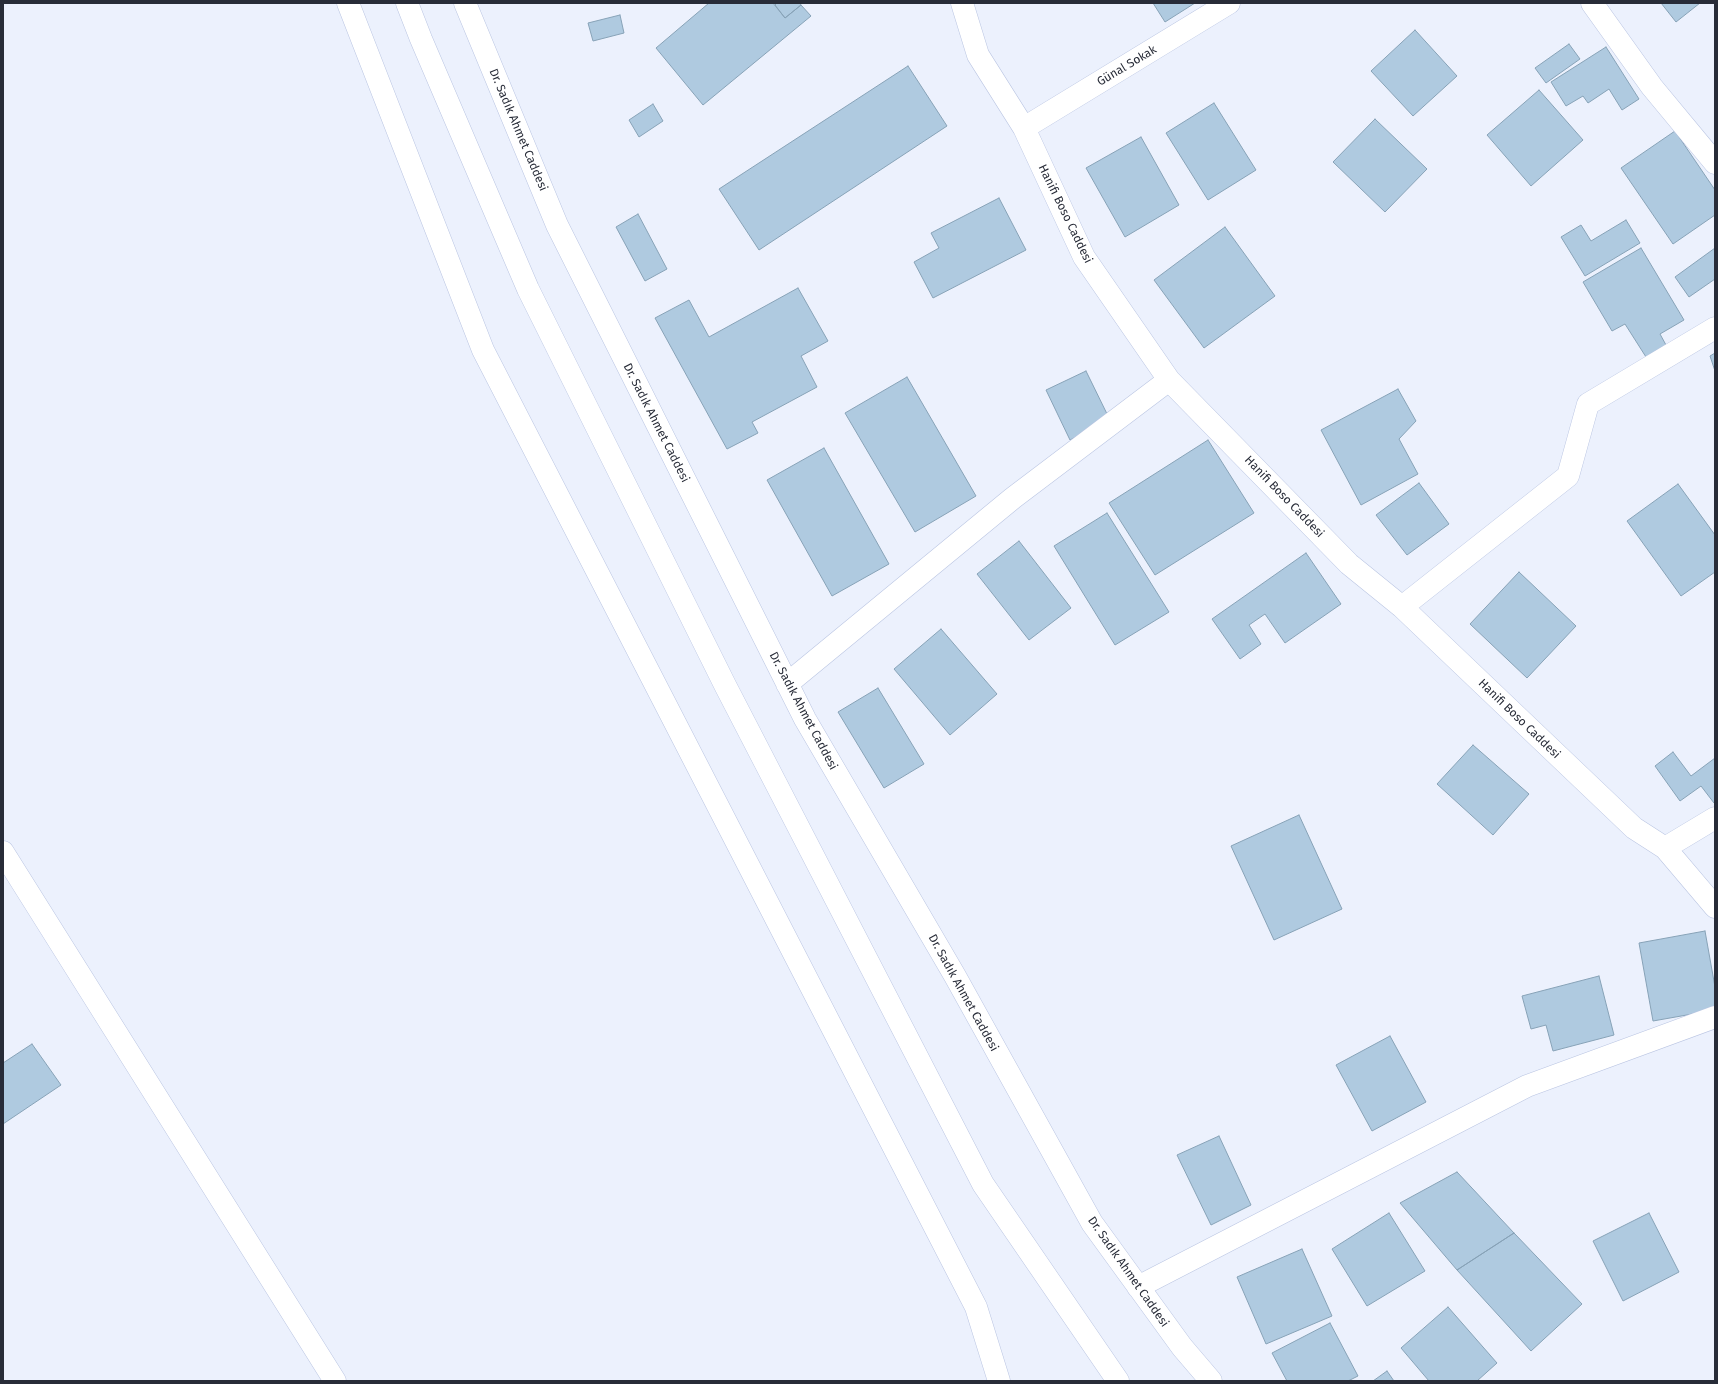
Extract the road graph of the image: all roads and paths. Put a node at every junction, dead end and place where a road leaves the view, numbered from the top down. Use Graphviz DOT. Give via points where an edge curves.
graph roads {
  1 [pos="348,3"];
  2 [pos="408,3"];
  3 [pos="464,3"];
  4 [pos="962,3"];
  5 [pos="1229,3"];
  6 [pos="1592,3"];
  7 [pos="1024,128"];
  8 [pos="1715,163"];
  9 [pos="1715,328"];
  10 [pos="1169,380"];
  11 [pos="1402,607"];
  12 [pos="787,684"];
  13 [pos="1715,818"];
  14 [pos="1665,848"];
  15 [pos="3,852"];
  16 [pos="1715,907"];
  17 [pos="1715,1017"];
  18 [pos="1138,1287"];
  19 [pos="335,1381"];
  20 [pos="998,1381"];
  21 [pos="1118,1381"];
  22 [pos="1211,1381"];
  1 -- 20 [label="street" via="482,350 976,1307"];
  2 -- 21 [label="street" via="528,289 725,685 983,1184"];
  3 -- 12 [label="street, Dr. Sadık Ahmet Caddesi" via="557,225"];
  4 -- 7 [label="street, Hanifi Boso Caddesi" via="978,55"];
  5 -- 7 [label="street, Günal Sokak"];
  6 -- 8 [label="street" via="1652,87"];
  7 -- 10 [label="street, Hanifi Boso Caddesi" via="1084,257"];
  9 -- 11 [label="street" via="1588,404 1568,476"];
  10 -- 11 [label="street, Hanifi Boso Caddesi" via="1349,564"];
  10 -- 12 [label="street" via="1013,498"];
  11 -- 14 [label="street, Hanifi Boso Caddesi" via="1634,828"];
  12 -- 18 [label="street, Dr. Sadık Ahmet Caddesi" via="805,720 955,976 1092,1223"];
  13 -- 14 [label="street"];
  14 -- 16 [label="street, Hanifi Boso Caddesi"];
  15 -- 19 [label="street"];
  17 -- 18 [label="street" via="1527,1086"];
  18 -- 22 [label="street, Dr. Sadık Ahmet Caddesi" via="1182,1347"];
}
